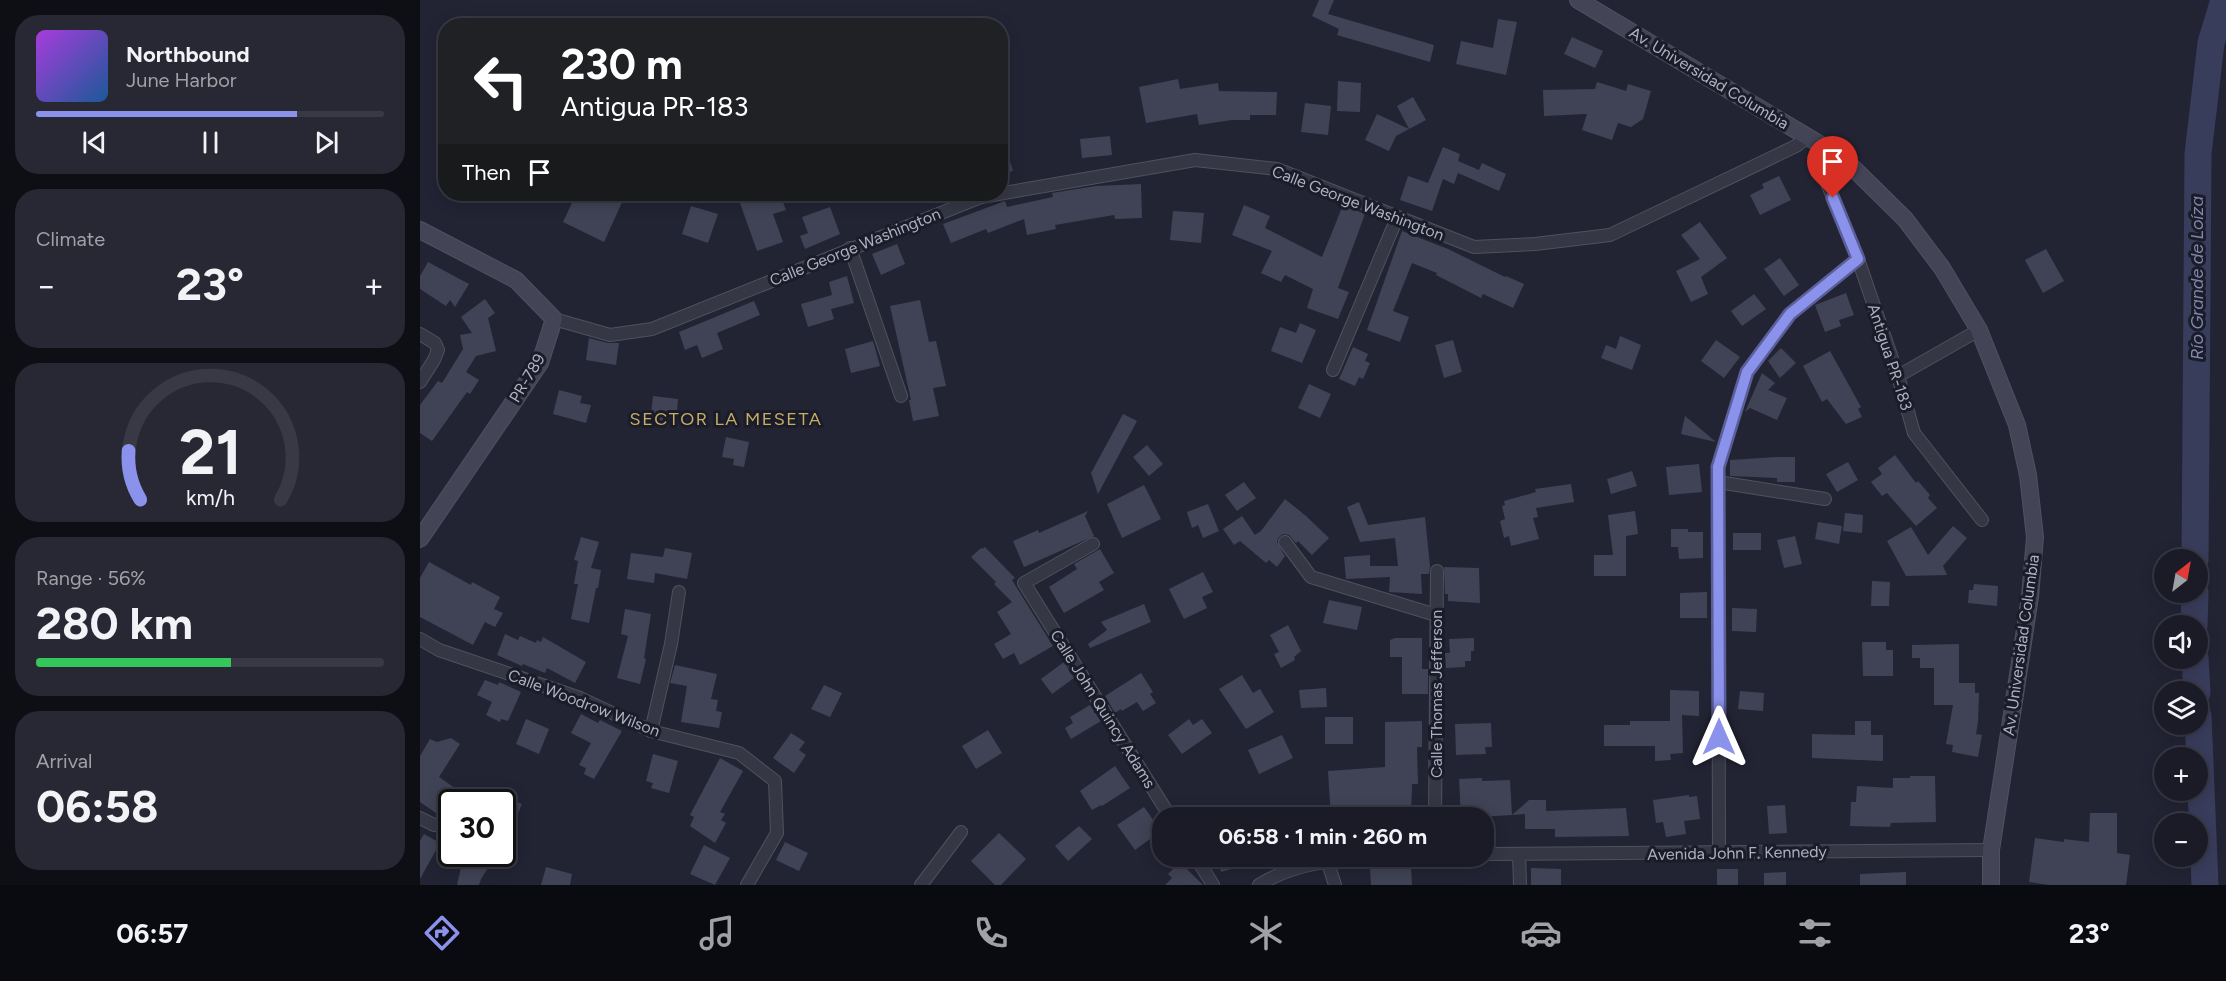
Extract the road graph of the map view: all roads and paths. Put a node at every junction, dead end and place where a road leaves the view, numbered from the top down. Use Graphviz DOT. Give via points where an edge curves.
graph roads {
  1 [pos="1578,0"];
  2 [pos="1808,137"];
  3 [pos="1825,178"];
  4 [pos="1008,192"];
  5 [pos="971,201"];
  6 [pos="1397,219"];
  7 [pos="420,230"];
  8 [pos="850,248"];
  9 [pos="1858,259"];
  10 [pos="554,319"];
  11 [pos="1979,330"];
  12 [pos="420,334"];
  13 [pos="1333,370"];
  14 [pos="1899,376"];
  15 [pos="420,382"];
  16 [pos="901,396"];
  17 [pos="1718,482"];
  18 [pos="1825,499"];
  19 [pos="1982,520"];
  20 [pos="420,538"];
  21 [pos="1285,542"];
  22 [pos="1093,544"];
  23 [pos="1437,571"];
  24 [pos="679,592"];
  25 [pos="1436,615"];
  26 [pos="420,639"];
  27 [pos="651,731"];
  28 [pos="1164,807"];
  29 [pos="1435,807"];
  30 [pos="420,818"];
  31 [pos="434,825"];
  32 [pos="961,832"];
  33 [pos="1991,850"];
  34 [pos="1494,854"];
  35 [pos="1519,854"];
  36 [pos="1719,854"];
  37 [pos="1202,867"];
  38 [pos="1306,867"];
  39 [pos="1329,867"];
  40 [pos="747,885"];
  41 [pos="921,885"];
  42 [pos="1213,885"];
  43 [pos="1259,885"];
  44 [pos="1335,885"];
  45 [pos="1520,885"];
  46 [pos="1991,885"];
  1 -- 2 [label="main road, Av. Universidad Columbia"];
  2 -- 6 [label="street, Calle George Washington" via="1610,235 1474,247"];
  2 -- 11 [label="main road, Av. Universidad Columbia" via="1843,158 1905,219 1942,268"];
  3 -- 9 [label="street, Antigua PR-183"];
  4 -- 6 [label="street, Calle George Washington" via="1195,160 1276,169"];
  5 -- 8 [label="street, Calle George Washington"];
  6 -- 13 [label="street"];
  7 -- 10 [label="main road" via="516,280"];
  8 -- 10 [label="street, Calle George Washington" via="652,328 610,335"];
  8 -- 16 [label="street"];
  9 -- 14 [label="street, Antigua PR-183"];
  9 -- 17 [label="street" via="1790,314 1747,372 1718,467"];
  10 -- 20 [label="main road, PR-789 / PR-789" via="540,363"];
  11 -- 14 [label="street"];
  11 -- 33 [label="main road, Av. Universidad Columbia" via="2017,425 2035,537 2030,597"];
  12 -- 15 [label="street" via="435,343 438,350"];
  14 -- 19 [label="street, Antigua PR-183" via="1914,433"];
  17 -- 18 [label="street"];
  17 -- 36 [label="street"];
  21 -- 25 [label="street" via="1311,577"];
  22 -- 28 [label="street, Calle John Quincy Adams" via="1024,583"];
  23 -- 25 [label="street, Calle Thomas Jefferson"];
  24 -- 27 [label="street"];
  25 -- 29 [label="street, Calle Thomas Jefferson"];
  26 -- 27 [label="street, Calle Woodrow Wilson" via="439,650 580,698"];
  27 -- 40 [label="street, Calle Woodrow Wilson" via="739,753 775,781 777,833"];
  30 -- 31 [label="street"];
  32 -- 41 [label="street"];
  33 -- 36 [label="street, Avenida John F. Kennedy"];
  33 -- 46 [label="main road, Av. Universidad Columbia"];
  34 -- 35 [label="street, Avenida John F. Kennedy"];
  35 -- 36 [label="street, Avenida John F. Kennedy"];
  35 -- 45 [label="street"];
  37 -- 42 [label="street"];
  38 -- 43 [label="street"];
  39 -- 44 [label="street"];
}
